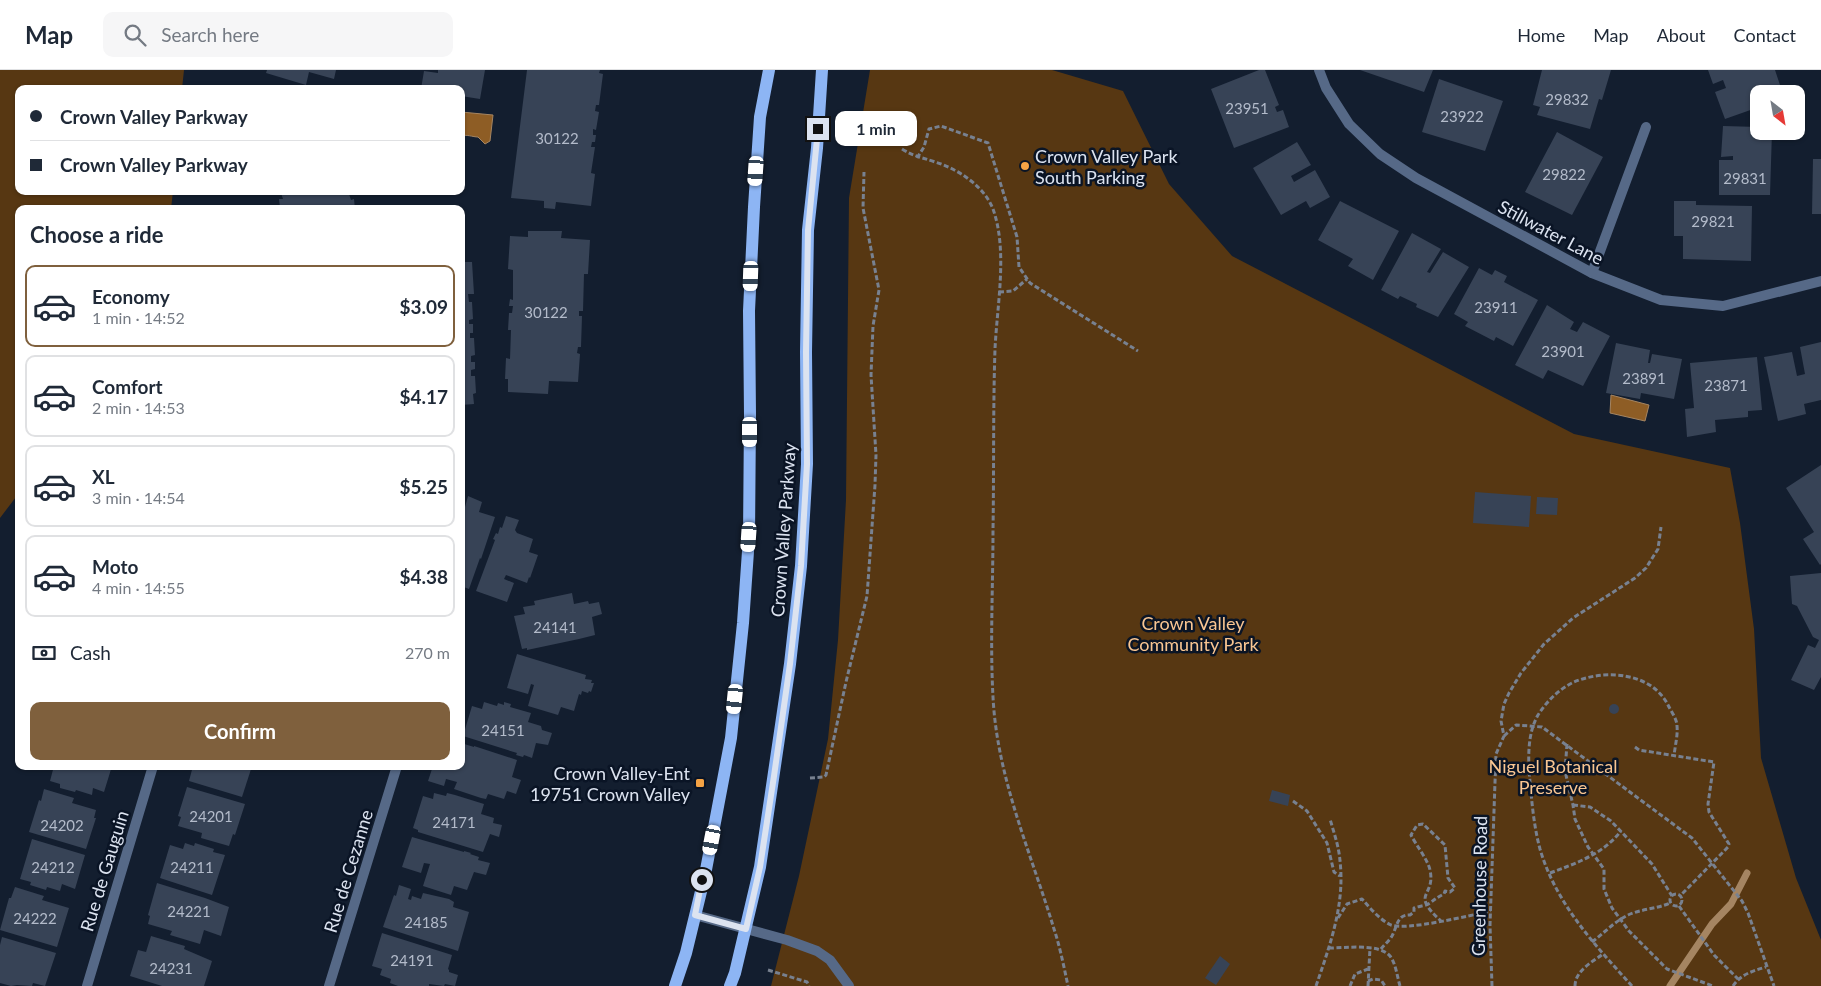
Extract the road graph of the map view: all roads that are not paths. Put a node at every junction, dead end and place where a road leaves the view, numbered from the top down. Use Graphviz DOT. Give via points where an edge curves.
graph roads {
  1 [pos="769,70"];
  2 [pos="822,70"];
  3 [pos="1319,70"];
  4 [pos="1646,127"];
  5 [pos="1592,274"];
  6 [pos="1821,282"];
  7 [pos="152,770"];
  8 [pos="396,770"];
  9 [pos="695,915"];
  10 [pos="746,929"];
  11 [pos="87,986"];
  12 [pos="329,986"];
  13 [pos="675,986"];
  14 [pos="730,986"];
  15 [pos="849,986"];
  1 -- 9 [label="main road, Crown Valley Parkway" via="760,117 750,292 749,537 743,622 732,738"];
  2 -- 10 [label="main road, Crown Valley Parkway" via="808,230 807,464 801,566 774,776 760,867"];
  3 -- 5 [label="street, Stillwater Lane" via="1326,88 1349,124 1380,154 1416,178"];
  4 -- 5 [label="street"];
  5 -- 6 [label="street, Stillwater Lane" via="1661,300 1723,306"];
  7 -- 11 [label="street, Rue de Gauguin"];
  8 -- 12 [label="street, Rue de Cezanne"];
  9 -- 10 [label="street"];
  9 -- 13 [label="main road, Crown Valley Parkway"];
  10 -- 14 [label="main road, Crown Valley Parkway"];
  10 -- 15 [label="street" via="817,951 830,960"];
}
